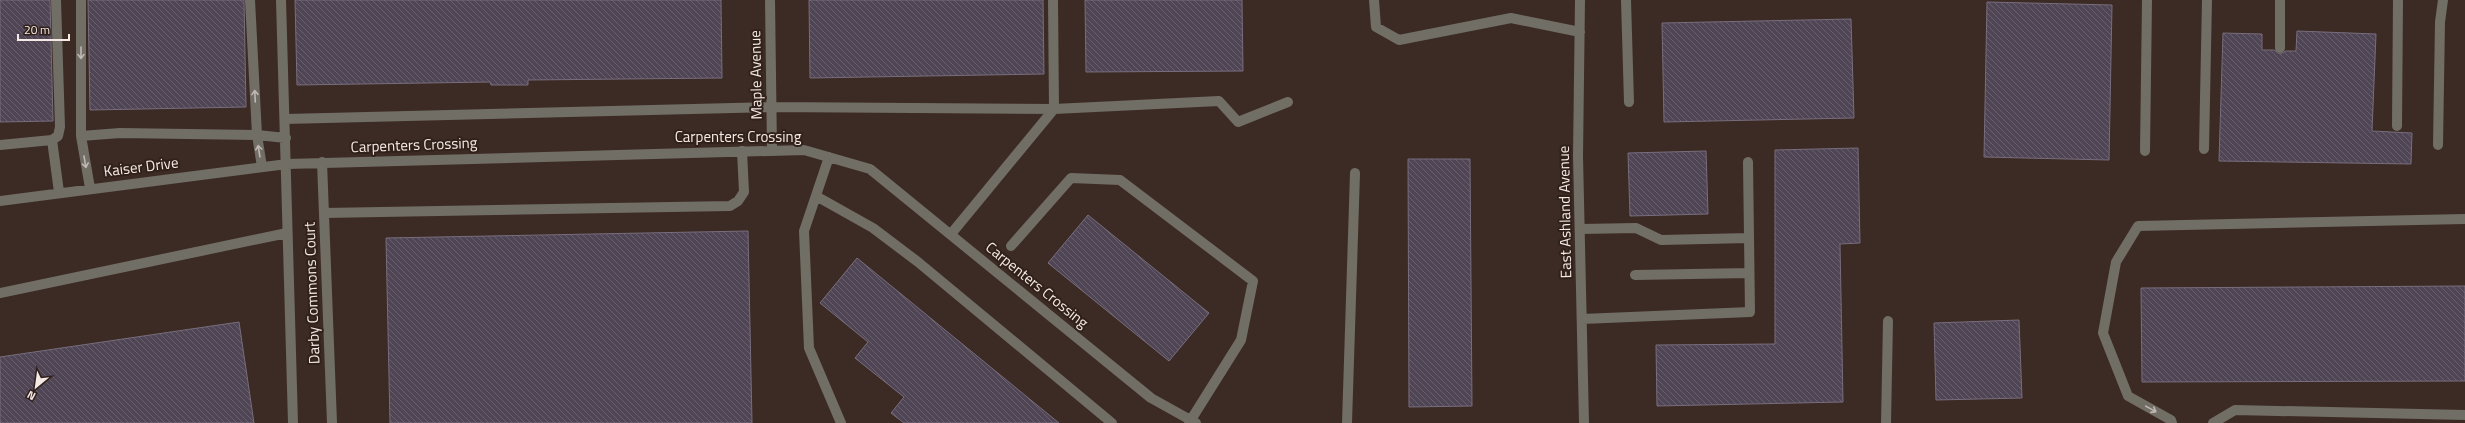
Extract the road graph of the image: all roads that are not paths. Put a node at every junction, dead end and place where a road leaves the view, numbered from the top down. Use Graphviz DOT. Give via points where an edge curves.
graph roads {
  1 [pos="56,0"];
  2 [pos="81,0"];
  3 [pos="250,0"];
  4 [pos="281,0"];
  5 [pos="770,0"];
  6 [pos="1053,0"];
  7 [pos="1374,0"];
  8 [pos="1580,0"];
  9 [pos="1626,0"];
  10 [pos="2147,0"];
  11 [pos="2207,0"];
  12 [pos="2280,0"];
  13 [pos="2398,0"];
  14 [pos="2443,0"];
  15 [pos="1580,32"];
  16 [pos="2280,48"];
  17 [pos="1288,102"];
  18 [pos="1628,102"];
  19 [pos="772,107"];
  20 [pos="1054,109"];
  21 [pos="285,119"];
  22 [pos="2397,126"];
  23 [pos="257,135"];
  24 [pos="81,136"];
  25 [pos="286,138"];
  26 [pos="52,140"];
  27 [pos="0,145"];
  28 [pos="2438,145"];
  29 [pos="2204,149"];
  30 [pos="742,150"];
  31 [pos="772,150"];
  32 [pos="2145,150"];
  33 [pos="829,157"];
  34 [pos="322,162"];
  35 [pos="1748,162"];
  36 [pos="286,164"];
  37 [pos="262,167"];
  38 [pos="1355,173"];
  39 [pos="90,188"];
  40 [pos="59,192"];
  41 [pos="816,196"];
  42 [pos="0,201"];
  43 [pos="324,213"];
  44 [pos="2465,220"];
  45 [pos="1581,229"];
  46 [pos="287,233"];
  47 [pos="951,234"];
  48 [pos="1749,238"];
  49 [pos="1011,246"];
  50 [pos="1749,273"];
  51 [pos="1635,275"];
  52 [pos="0,293"];
  53 [pos="1582,319"];
  54 [pos="1888,321"];
  55 [pos="2465,415"];
  56 [pos="1192,422"];
  57 [pos="293,423"];
  58 [pos="332,423"];
  59 [pos="841,423"];
  60 [pos="1112,423"];
  61 [pos="1347,423"];
  62 [pos="1584,423"];
  63 [pos="1886,423"];
  64 [pos="2172,423"];
  65 [pos="2213,423"];
  1 -- 26 [label="street" via="60,127 58,136"];
  2 -- 24 [label="street, one-way"];
  23 -- 3 [label="street, one-way"];
  4 -- 21 [label="street"];
  5 -- 19 [label="street, Maple Avenue"];
  6 -- 20 [label="street"];
  7 -- 15 [label="street" via="1376,26 1399,40 1511,18"];
  8 -- 15 [label="street, East Ashland Avenue"];
  9 -- 18 [label="street"];
  10 -- 32 [label="street"];
  11 -- 29 [label="street"];
  12 -- 16 [label="street"];
  13 -- 22 [label="street"];
  14 -- 28 [label="street" via="2440,22"];
  15 -- 45 [label="street, East Ashland Avenue" via="1578,156"];
  17 -- 20 [label="street" via="1238,122 1219,101"];
  19 -- 20 [label="street"];
  19 -- 21 [label="street"];
  19 -- 31 [label="street, Maple Avenue"];
  20 -- 47 [label="street"];
  21 -- 25 [label="street"];
  23 -- 24 [label="street" via="120,133"];
  23 -- 25 [label="street"];
  37 -- 23 [label="street, one-way"];
  24 -- 39 [label="street, one-way"];
  25 -- 36 [label="street"];
  26 -- 27 [label="street"];
  26 -- 40 [label="street"];
  30 -- 31 [label="street, Carpenters Crossing"];
  30 -- 34 [label="street, Carpenters Crossing"];
  30 -- 43 [label="street" via="744,192 738,201 730,206"];
  31 -- 33 [label="street, Carpenters Crossing" via="804,150"];
  33 -- 41 [label="street"];
  33 -- 47 [label="street, Carpenters Crossing" via="870,169"];
  34 -- 36 [label="street, Carpenters Crossing"];
  34 -- 43 [label="street, Darby Commons Court"];
  35 -- 48 [label="street"];
  36 -- 37 [label="street, Kaiser Drive"];
  36 -- 46 [label="street"];
  37 -- 39 [label="street, Kaiser Drive"];
  38 -- 61 [label="street"];
  39 -- 40 [label="street, Kaiser Drive"];
  40 -- 42 [label="street, Kaiser Drive"];
  41 -- 59 [label="street" via="804,231 809,348"];
  41 -- 60 [label="street" via="873,228 918,262"];
  43 -- 58 [label="street, Darby Commons Court"];
  44 -- 64 [label="street, one-way" via="2138,226 2116,262 2102,333 2128,396"];
  45 -- 48 [label="street" via="1636,228 1661,240"];
  45 -- 53 [label="street, East Ashland Avenue"];
  46 -- 52 [label="street"];
  46 -- 57 [label="street"];
  47 -- 56 [label="street, Carpenters Crossing" via="1151,398"];
  48 -- 50 [label="street"];
  49 -- 56 [label="street" via="1072,178 1120,180 1253,281 1241,340"];
  50 -- 51 [label="street"];
  50 -- 53 [label="street" via="1750,312"];
  53 -- 62 [label="street, East Ashland Avenue"];
  54 -- 63 [label="street"];
  55 -- 65 [label="street" via="2235,410"];
}
